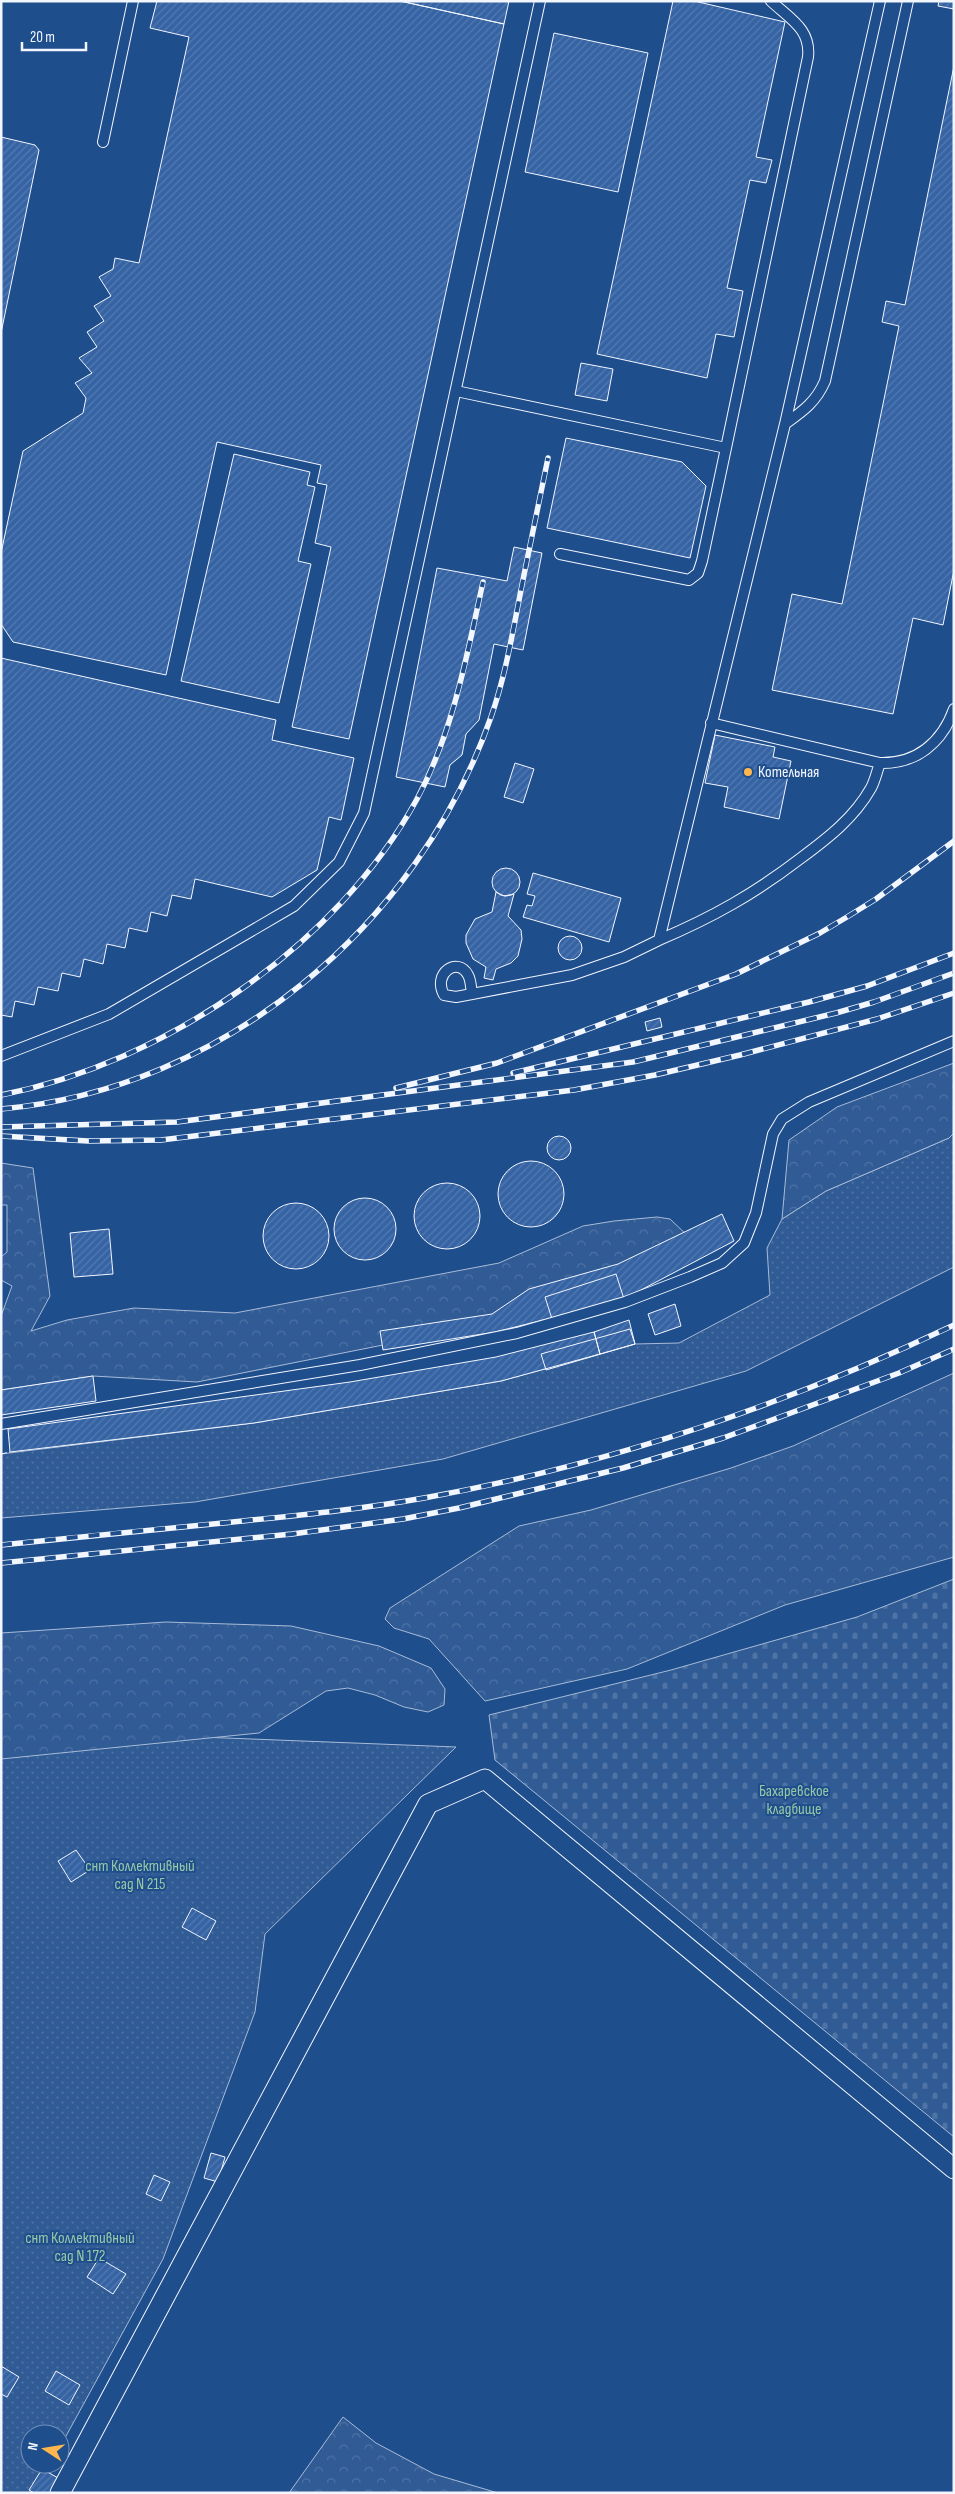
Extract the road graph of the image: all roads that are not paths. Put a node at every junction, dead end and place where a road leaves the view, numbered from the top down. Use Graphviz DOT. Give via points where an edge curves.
graph roads {
  1 [pos="133,1"];
  2 [pos="540,1"];
  3 [pos="771,1"];
  4 [pos="880,1"];
  5 [pos="908,1"];
  6 [pos="103,142"];
  7 [pos="456,391"];
  8 [pos="785,424"];
  9 [pos="726,448"];
  10 [pos="560,554"];
  11 [pos="954,709"];
  12 [pos="710,723"];
  13 [pos="880,763"];
  14 [pos="658,940"];
  15 [pos="472,994"];
  16 [pos="954,1041"];
  17 [pos="1,1056"];
  18 [pos="1,1424"];
  19 [pos="954,2169"];
  20 [pos="60,2493"];
  1 -- 6 [label="lane"];
  2 -- 7 [label="lane"];
  3 -- 9 [label="lane" via="807,35 810,44"];
  4 -- 8 [label="lane"];
  5 -- 8 [label="lane" via="825,382 808,408"];
  7 -- 9 [label="lane"];
  7 -- 17 [label="lane" via="364,813 339,862 294,906 240,940 109,1014"];
  8 -- 12 [label="lane"];
  9 -- 10 [label="lane" via="702,561 698,573 689,580"];
  11 -- 13 [label="lane" via="943,732 931,746 901,762"];
  12 -- 13 [label="lane"];
  12 -- 14 [label="lane"];
  13 -- 14 [label="lane" via="872,787 859,808 827,839 761,889"];
  14 -- 15 [label="lane" via="624,957 572,975"];
  16 -- 18 [label="lane" via="809,1102 782,1119 773,1134 756,1213 744,1243 722,1264 626,1302 517,1333 360,1365"];
  19 -- 20 [label="street" via="485,1779 428,1804"];
}
